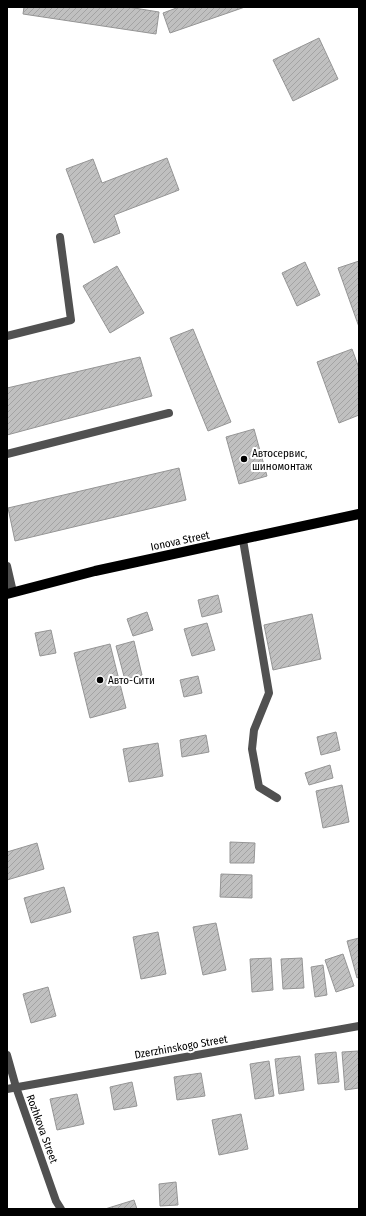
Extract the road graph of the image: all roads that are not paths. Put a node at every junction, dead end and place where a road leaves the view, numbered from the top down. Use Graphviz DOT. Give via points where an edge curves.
graph roads {
  1 [pos="60,237"];
  2 [pos="7,336"];
  3 [pos="169,413"];
  4 [pos="7,454"];
  5 [pos="359,514"];
  6 [pos="243,540"];
  7 [pos="7,566"];
  8 [pos="10,593"];
  9 [pos="277,798"];
  10 [pos="359,1026"];
  11 [pos="7,1055"];
  12 [pos="16,1087"];
  13 [pos="7,1089"];
  14 [pos="61,1209"];
  1 -- 2 [label="street" via="71,320"];
  3 -- 4 [label="street"];
  5 -- 6 [label="main road, Ionova Street"];
  6 -- 8 [label="main road, Ionova Street" via="95,571"];
  6 -- 9 [label="street" via="269,693 254,730 252,749 259,787"];
  7 -- 8 [label="street"];
  10 -- 12 [label="street, Dzerzhinskogo Street"];
  11 -- 12 [label="street, Rozhkova Street"];
  12 -- 13 [label="street, Dzerzhinskogo Street"];
  12 -- 14 [label="street, Rozhkova Street"];
}
